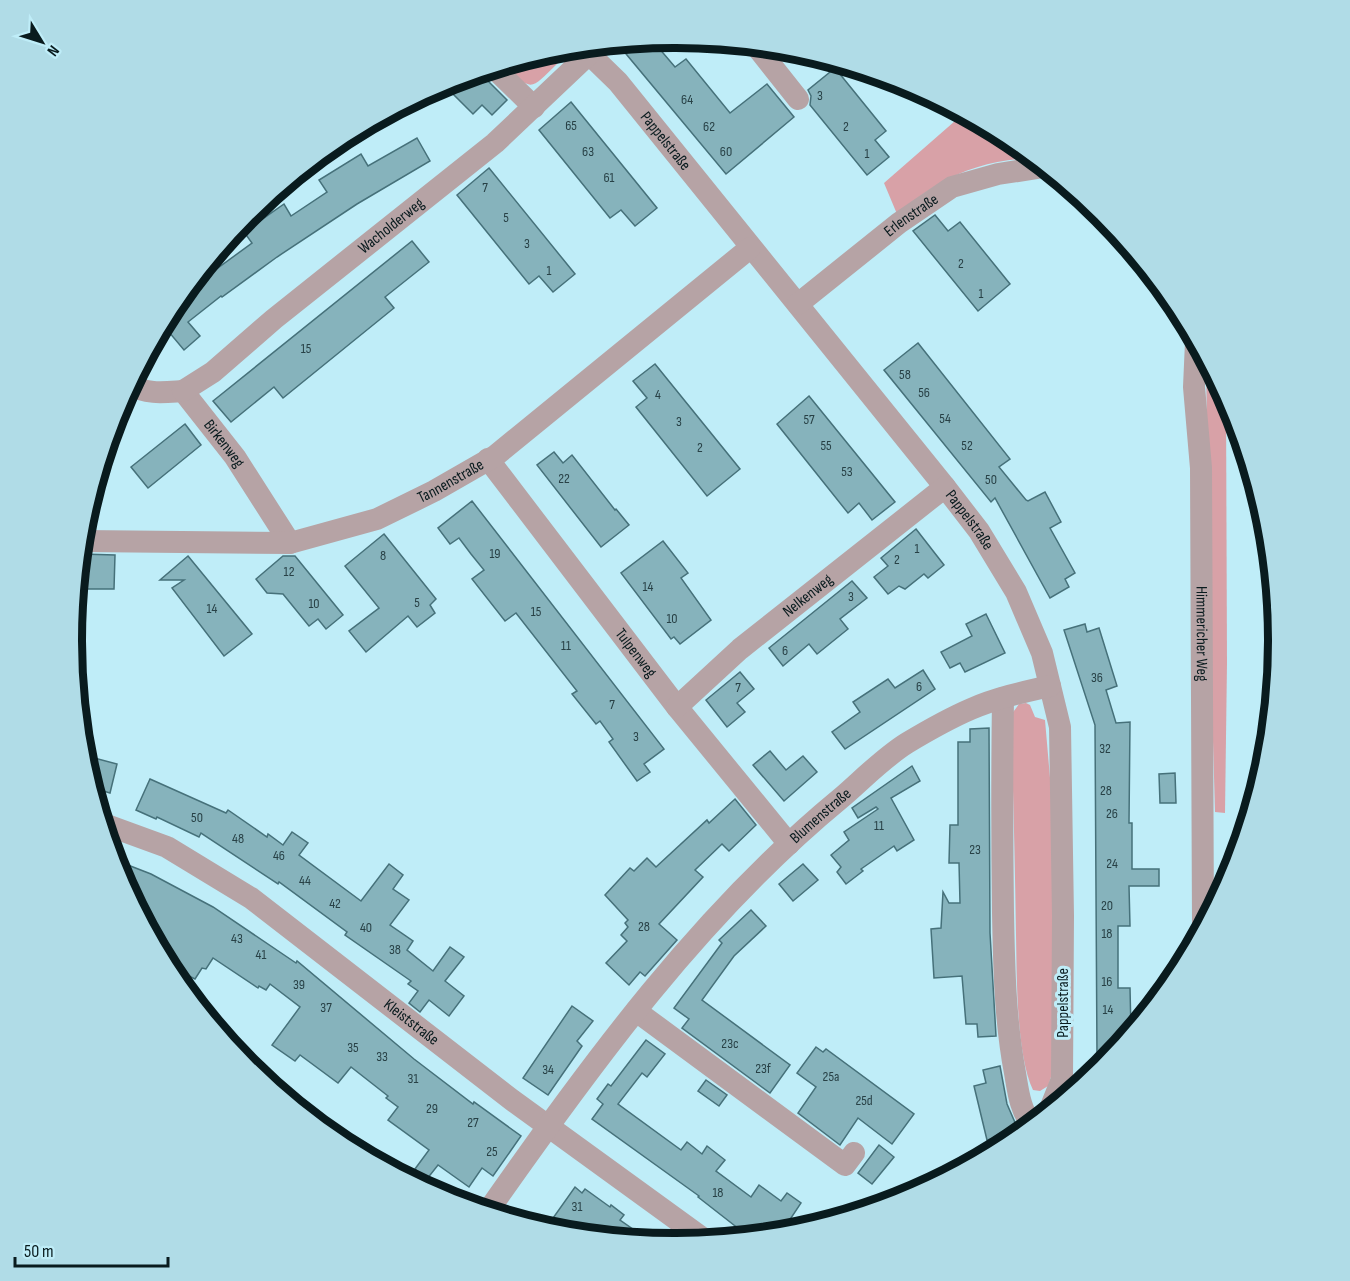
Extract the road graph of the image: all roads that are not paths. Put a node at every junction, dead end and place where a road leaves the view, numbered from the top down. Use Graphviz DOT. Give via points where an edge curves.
graph roads {
  1 [pos="590,54"];
  2 [pos="763,55"];
  3 [pos="581,56"];
  4 [pos="501,74"];
  5 [pos="798,99"];
  6 [pos="534,107"];
  7 [pos="1034,169"];
  8 [pos="750,248"];
  9 [pos="798,304"];
  10 [pos="1195,358"];
  11 [pos="139,389"];
  12 [pos="183,391"];
  13 [pos="488,459"];
  14 [pos="945,487"];
  15 [pos="91,541"];
  16 [pos="290,543"];
  17 [pos="1050,686"];
  18 [pos="1003,698"];
  19 [pos="677,707"];
  20 [pos="113,827"];
  21 [pos="789,844"];
  22 [pos="1203,909"];
  23 [pos="636,1011"];
  24 [pos="1056,1094"];
  25 [pos="1027,1117"];
  26 [pos="548,1126"];
  27 [pos="854,1153"];
  28 [pos="493,1204"];
  29 [pos="695,1232"];
  1 -- 8 [label="street, Pappelstraße" via="618,82"];
  2 -- 5 [label="street"];
  3 -- 6 [label="street, Wacholderweg"];
  4 -- 6 [label="street"];
  6 -- 12 [label="street, Wacholderweg" via="213,372"];
  7 -- 9 [label="street, Erlenstraße" via="952,187 899,223"];
  8 -- 9 [label="street, Pappelstraße"];
  8 -- 13 [label="street, Tannenstraße"];
  9 -- 14 [label="street, Pappelstraße"];
  10 -- 22 [label="street, Himmericher Weg" via="1201,468"];
  11 -- 12 [label="street"];
  12 -- 16 [label="street, Birkenweg" via="235,457"];
  13 -- 16 [label="street, Tannenstraße" via="377,519"];
  13 -- 19 [label="street, Tulpenweg"];
  14 -- 17 [label="street, Pappelstraße" via="979,531 1016,592 1042,653"];
  14 -- 19 [label="street, Nelkenweg" via="740,649"];
  15 -- 16 [label="street, Tannenstraße"];
  17 -- 18 [label="street, Blumenstraße"];
  17 -- 24 [label="street, Pappelstraße" via="1060,727 1063,916 1062,1079"];
  18 -- 21 [label="street, Blumenstraße" via="970,709 906,744"];
  18 -- 25 [label="street" via="1004,961 1009,1041"];
  19 -- 21 [label="street, Tulpenweg"];
  20 -- 26 [label="street, Kleiststraße" via="167,847 251,898"];
  21 -- 23 [label="street, Blumenstraße" via="737,892"];
  23 -- 26 [label="street, Blumenstraße"];
  23 -- 27 [label="street" via="845,1165"];
  26 -- 28 [label="street, Blumenstraße"];
  26 -- 29 [label="street, Kleiststraße"];
}
